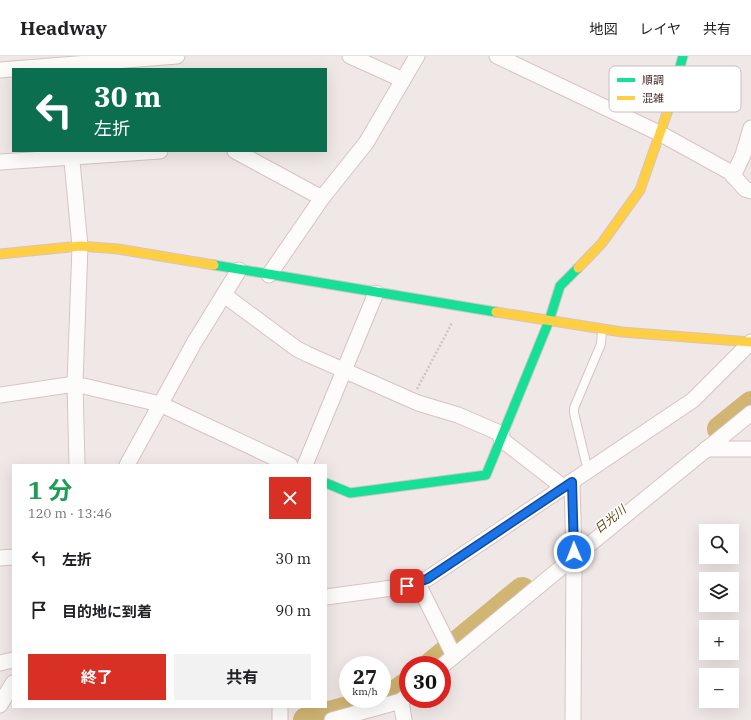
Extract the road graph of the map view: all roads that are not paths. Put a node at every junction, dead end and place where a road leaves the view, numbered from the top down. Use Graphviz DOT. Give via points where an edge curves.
graph roads {
  1 [pos="177,56"];
  2 [pos="350,56"];
  3 [pos="417,56"];
  4 [pos="497,56"];
  5 [pos="683,56"];
  6 [pos="66,63"];
  7 [pos="680,66"];
  8 [pos="19,68"];
  9 [pos="12,69"];
  10 [pos="0,70"];
  11 [pos="403,80"];
  12 [pos="609,109"];
  13 [pos="615,112"];
  14 [pos="667,112"];
  15 [pos="751,128"];
  16 [pos="661,134"];
  17 [pos="131,152"];
  18 [pos="237,152"];
  19 [pos="72,154"];
  20 [pos="0,162"];
  21 [pos="733,176"];
  22 [pos="751,191"];
  23 [pos="322,198"];
  24 [pos="80,246"];
  25 [pos="0,254"];
  26 [pos="239,270"];
  27 [pos="269,275"];
  28 [pos="376,293"];
  29 [pos="224,295"];
  30 [pos="549,321"];
  31 [pos="602,329"];
  32 [pos="751,342"];
  33 [pos="344,370"];
  34 [pos="75,384"];
  35 [pos="0,395"];
  36 [pos="160,404"];
  37 [pos="751,413"];
  38 [pos="502,437"];
  39 [pos="706,449"];
  40 [pos="751,449"];
  41 [pos="77,464"];
  42 [pos="128,464"];
  43 [pos="288,464"];
  44 [pos="304,464"];
  45 [pos="588,471"];
  46 [pos="327,483"];
  47 [pos="568,485"];
  48 [pos="574,552"];
  49 [pos="12,557"];
  50 [pos="0,558"];
  51 [pos="418,584"];
  52 [pos="327,597"];
  53 [pos="452,652"];
  54 [pos="449,656"];
  55 [pos="12,660"];
  56 [pos="0,663"];
  57 [pos="12,685"];
  58 [pos="399,700"];
  59 [pos="0,705"];
  60 [pos="280,708"];
  61 [pos="404,708"];
  62 [pos="280,720"];
  63 [pos="332,720"];
  64 [pos="404,720"];
  65 [pos="573,720"];
  1 -- 6 [label="street"];
  2 -- 11 [label="street"];
  3 -- 11 [label="street"];
  4 -- 12 [label="street"];
  5 -- 7 [label="street"];
  6 -- 8 [label="street"];
  9 -- 10 [label="street"];
  11 -- 23 [label="street" via="366,143"];
  13 -- 16 [label="street"];
  14 -- 16 [label="street"];
  15 -- 21 [label="street"];
  16 -- 21 [label="street"];
  16 -- 30 [label="street" via="640,190 602,243 560,286"];
  17 -- 19 [label="street"];
  18 -- 23 [label="street"];
  19 -- 20 [label="street"];
  19 -- 24 [label="street"];
  21 -- 22 [label="street" via="745,189"];
  23 -- 27 [label="street"];
  24 -- 25 [label="street"];
  24 -- 26 [label="street" via="118,249"];
  24 -- 34 [label="street"];
  26 -- 27 [label="street"];
  26 -- 29 [label="street"];
  27 -- 28 [label="street"];
  28 -- 30 [label="street"];
  28 -- 33 [label="street"];
  29 -- 33 [label="street" via="297,349"];
  29 -- 36 [label="street"];
  30 -- 31 [label="street"];
  30 -- 38 [label="street"];
  31 -- 32 [label="street"];
  31 -- 45 [label="lane" via="600,344 574,408"];
  32 -- 45 [label="street" via="693,400"];
  33 -- 38 [label="street" via="411,400 458,415"];
  33 -- 44 [label="street"];
  34 -- 35 [label="street"];
  34 -- 36 [label="street"];
  34 -- 41 [label="street"];
  36 -- 42 [label="street"];
  36 -- 43 [label="street"];
  37 -- 39 [label="street"];
  38 -- 46 [label="street" via="486,475 350,493"];
  38 -- 47 [label="street"];
  39 -- 40 [label="street"];
  39 -- 48 [label="street"];
  45 -- 47 [label="street"];
  47 -- 48 [label="street"];
  47 -- 51 [label="street"];
  48 -- 53 [label="street"];
  48 -- 65 [label="street"];
  49 -- 50 [label="street"];
  51 -- 52 [label="street"];
  51 -- 53 [label="street"];
  53 -- 54 [label="street"];
  55 -- 56 [label="street"];
  57 -- 59 [label="street"];
  58 -- 63 [label="street"];
  60 -- 62 [label="street"];
  61 -- 64 [label="street"];
}
